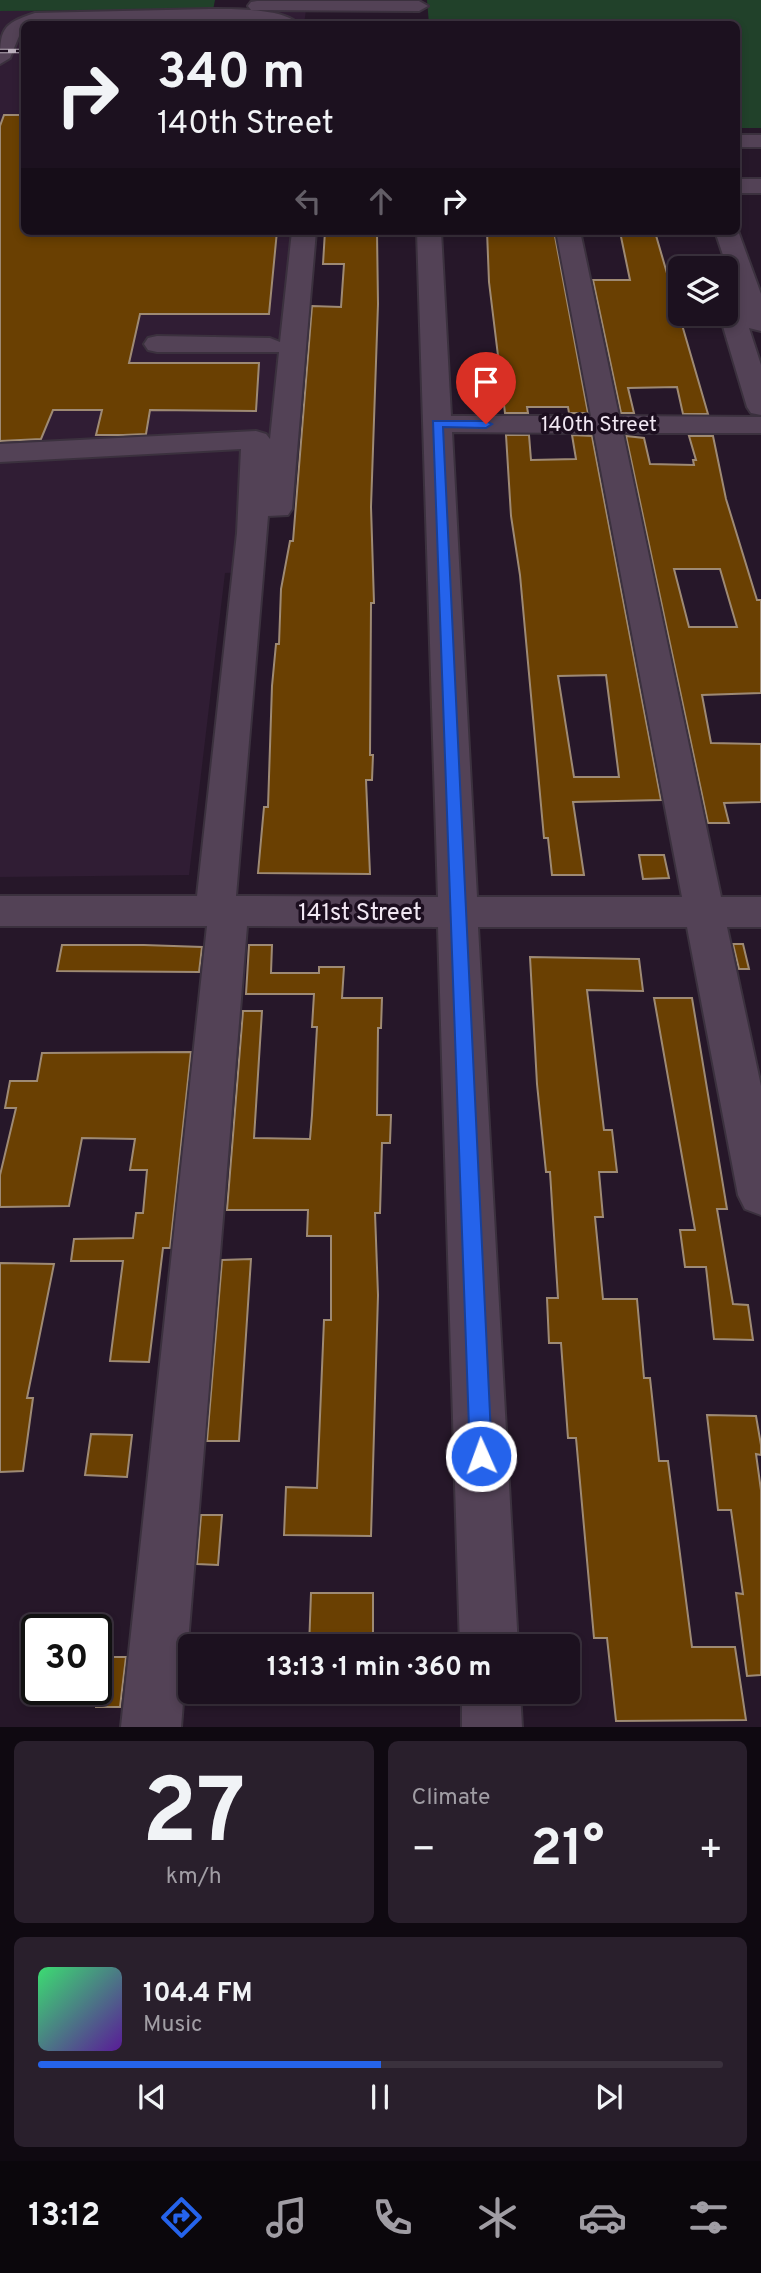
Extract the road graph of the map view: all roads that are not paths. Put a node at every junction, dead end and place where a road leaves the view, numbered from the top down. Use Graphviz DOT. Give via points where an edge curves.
graph roads {
  1 [pos="225,3"];
  2 [pos="309,10"];
  3 [pos="398,10"];
  4 [pos="419,10"];
  5 [pos="28,21"];
  6 [pos="275,21"];
  7 [pos="21,23"];
  8 [pos="0,58"];
  9 [pos="740,133"];
  10 [pos="761,133"];
  11 [pos="740,141"];
  12 [pos="761,141"];
  13 [pos="740,186"];
  14 [pos="761,186"];
  15 [pos="282,235"];
  16 [pos="304,235"];
  17 [pos="429,235"];
  18 [pos="569,235"];
  19 [pos="707,235"];
  20 [pos="728,235"];
  21 [pos="713,256"];
  22 [pos="735,326"];
  23 [pos="761,329"];
  24 [pos="157,344"];
  25 [pos="270,345"];
  26 [pos="264,386"];
  27 [pos="761,407"];
  28 [pos="437,424"];
  29 [pos="608,424"];
  30 [pos="761,425"];
  31 [pos="0,453"];
  32 [pos="0,911"];
  33 [pos="227,912"];
  34 [pos="458,912"];
  35 [pos="706,912"];
  36 [pos="761,912"];
  37 [pos="761,1195"];
  38 [pos="488,1634"];
  39 [pos="491,1704"];
  40 [pos="151,1727"];
  41 [pos="492,1727"];
  1 -- 2 [label="street"];
  2 -- 3 [label="street"];
  3 -- 4 [label="street"];
  5 -- 6 [label="street" via="41,17 252,16"];
  7 -- 8 [label="street"];
  9 -- 10 [label="street"];
  11 -- 12 [label="street"];
  13 -- 14 [label="street"];
  15 -- 25 [label="street"];
  16 -- 33 [label="street"];
  17 -- 28 [label="street"];
  18 -- 29 [label="street"];
  19 -- 21 [label="street"];
  20 -- 23 [label="street"];
  22 -- 27 [label="street"];
  24 -- 25 [label="street"];
  25 -- 26 [label="street"];
  28 -- 29 [label="street, 140th Street"];
  28 -- 34 [label="street"];
  29 -- 30 [label="street, 140th Street"];
  29 -- 35 [label="street"];
  31 -- 33 [label="street" via="258,426"];
  32 -- 33 [label="street, 141st Street"];
  33 -- 34 [label="street, 141st Street"];
  33 -- 40 [label="street"];
  34 -- 35 [label="street, 141st Street"];
  34 -- 38 [label="street"];
  35 -- 36 [label="street, 141st Street"];
  35 -- 37 [label="street"];
  39 -- 41 [label="street"];
}
